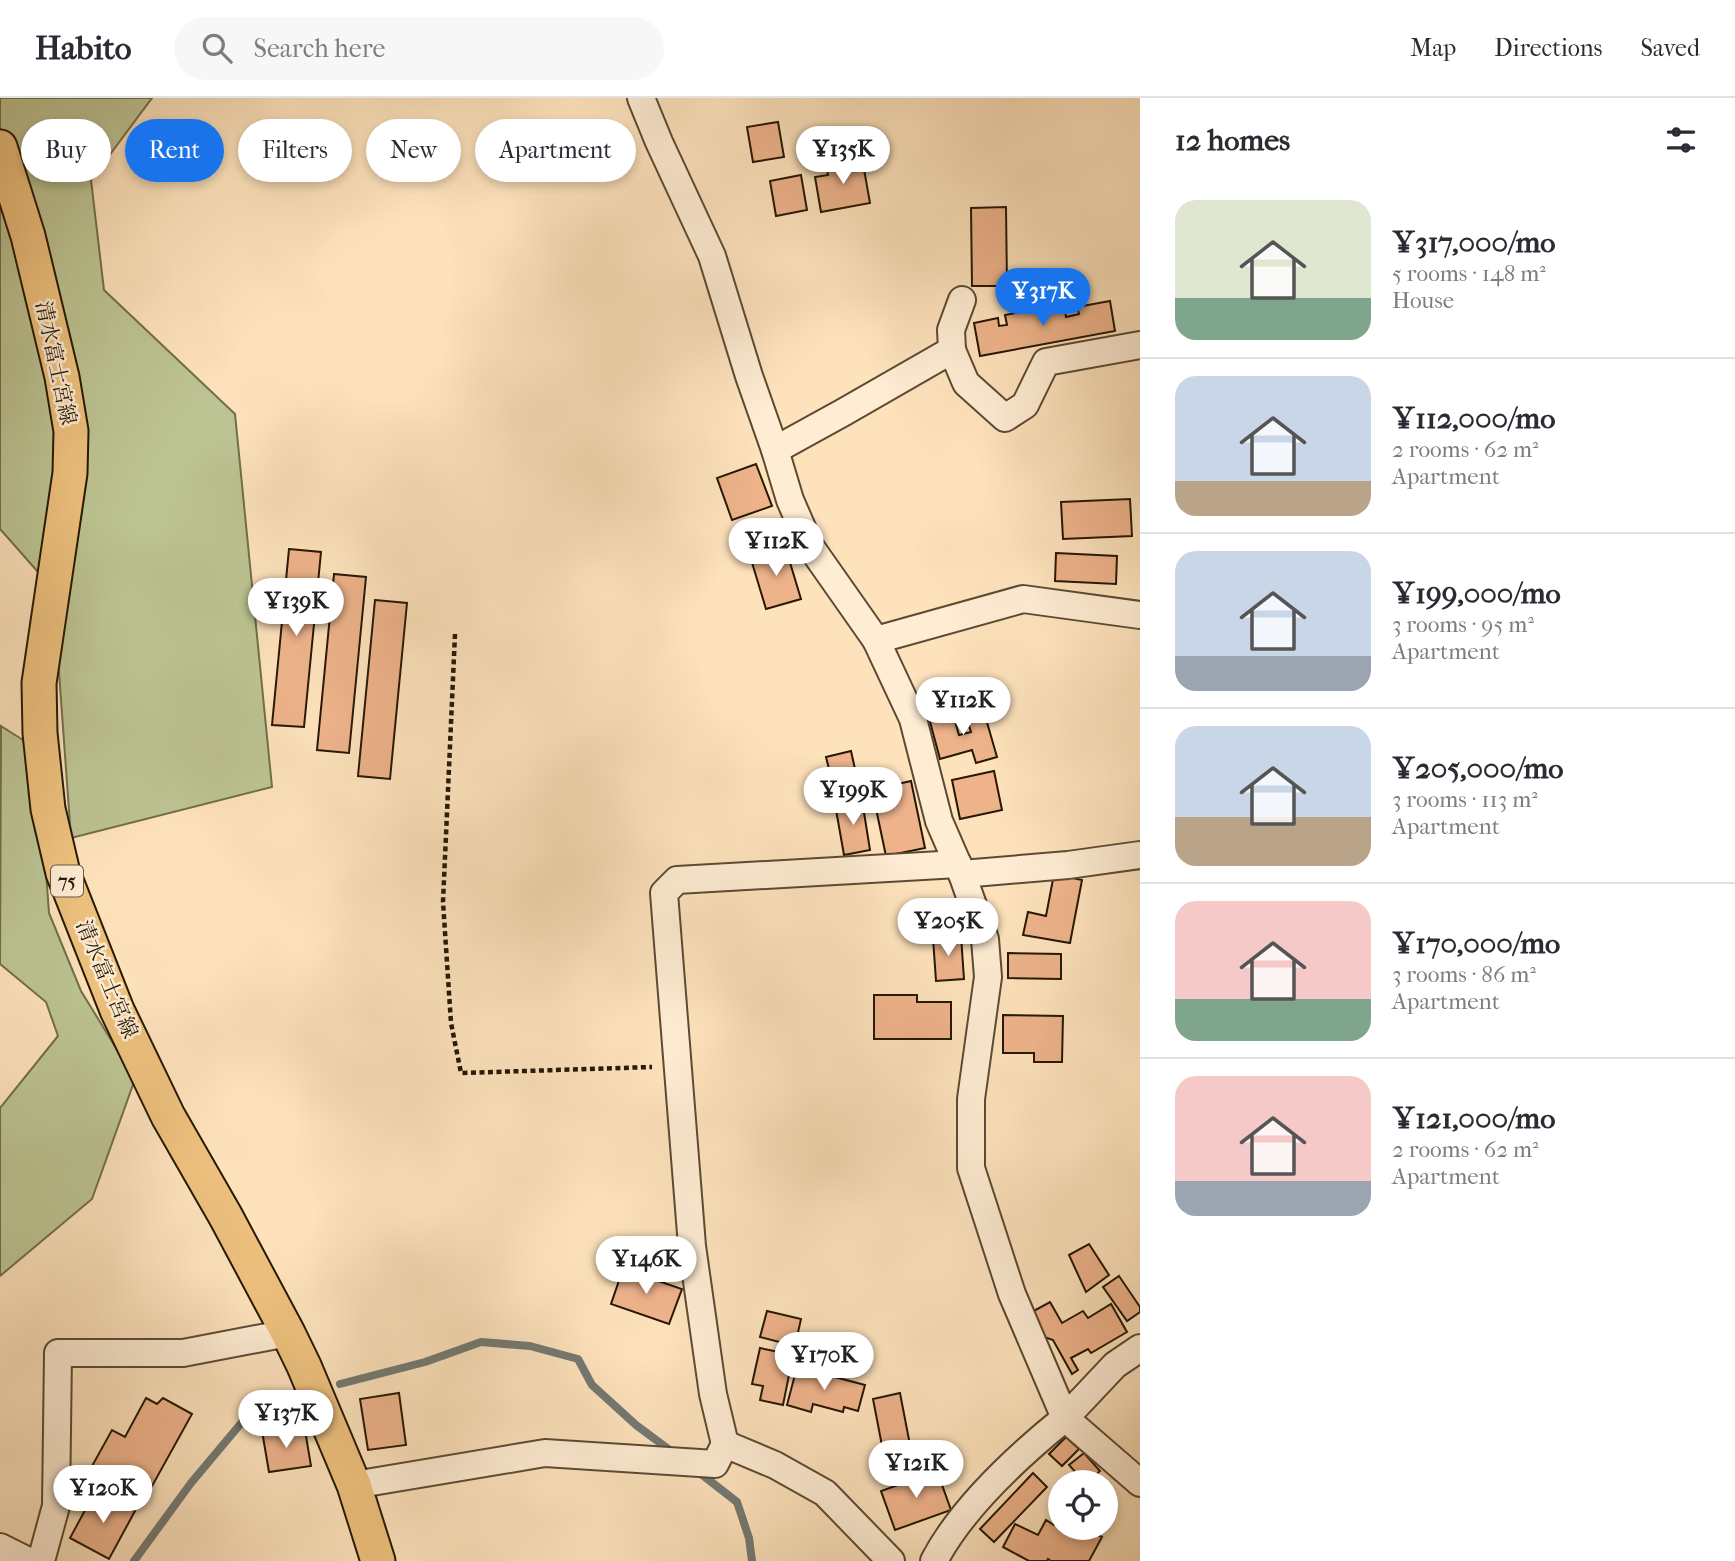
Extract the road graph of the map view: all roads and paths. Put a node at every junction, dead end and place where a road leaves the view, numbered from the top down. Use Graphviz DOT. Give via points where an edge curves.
graph roads {
  1 [pos="641,98"];
  2 [pos="0,147"];
  3 [pos="962,300"];
  4 [pos="1140,345"];
  5 [pos="951,350"];
  6 [pos="775,450"];
  7 [pos="1140,615"];
  8 [pos="455,634"];
  9 [pos="876,640"];
  10 [pos="1140,855"];
  11 [pos="960,869"];
  12 [pos="678,1066"];
  13 [pos="288,1333"];
  14 [pos="1140,1348"];
  15 [pos="1065,1418"];
  16 [pos="725,1444"];
  17 [pos="1140,1483"];
  18 [pos="354,1485"];
  19 [pos="0,1547"];
  20 [pos="28,1561"];
  21 [pos="41,1561"];
  22 [pos="378,1561"];
  23 [pos="891,1561"];
  24 [pos="934,1561"];
  1 -- 6 [label="street" via="712,256"];
  2 -- 13 [label="main road, 清水富士宮線 / 75" via="56,351 71,431 70,473 39,683 48,808 64,873 117,1010 168,1116"];
  3 -- 5 [label="street" via="951,330"];
  4 -- 5 [label="street" via="1046,362 1025,405 1006,418 966,383"];
  5 -- 6 [label="street"];
  6 -- 9 [label="street" via="810,546"];
  7 -- 9 [label="street" via="1023,599"];
  8 -- 12 [label="path" via="443,902 451,1023 461,1073"];
  9 -- 11 [label="street" via="913,719 939,821"];
  10 -- 11 [label="street" via="1068,865"];
  11 -- 12 [label="street" via="677,880 664,893"];
  11 -- 15 [label="street" via="985,939 988,977 971,1099 971,1168 1012,1294"];
  12 -- 16 [label="street" via="692,1246 713,1394"];
  13 -- 18 [label="main road, 清水富士宮線 / 75"];
  13 -- 21 [label="street" via="183,1353 58,1353 56,1506"];
  14 -- 15 [label="street" via="1115,1365"];
  15 -- 17 [label="street"];
  15 -- 24 [label="street" via="978,1499"];
  16 -- 18 [label="street" via="715,1464 545,1453"];
  16 -- 23 [label="street" via="825,1493"];
  18 -- 22 [label="main road, 清水富士宮線 / 75"];
  19 -- 20 [label="street"];
}
